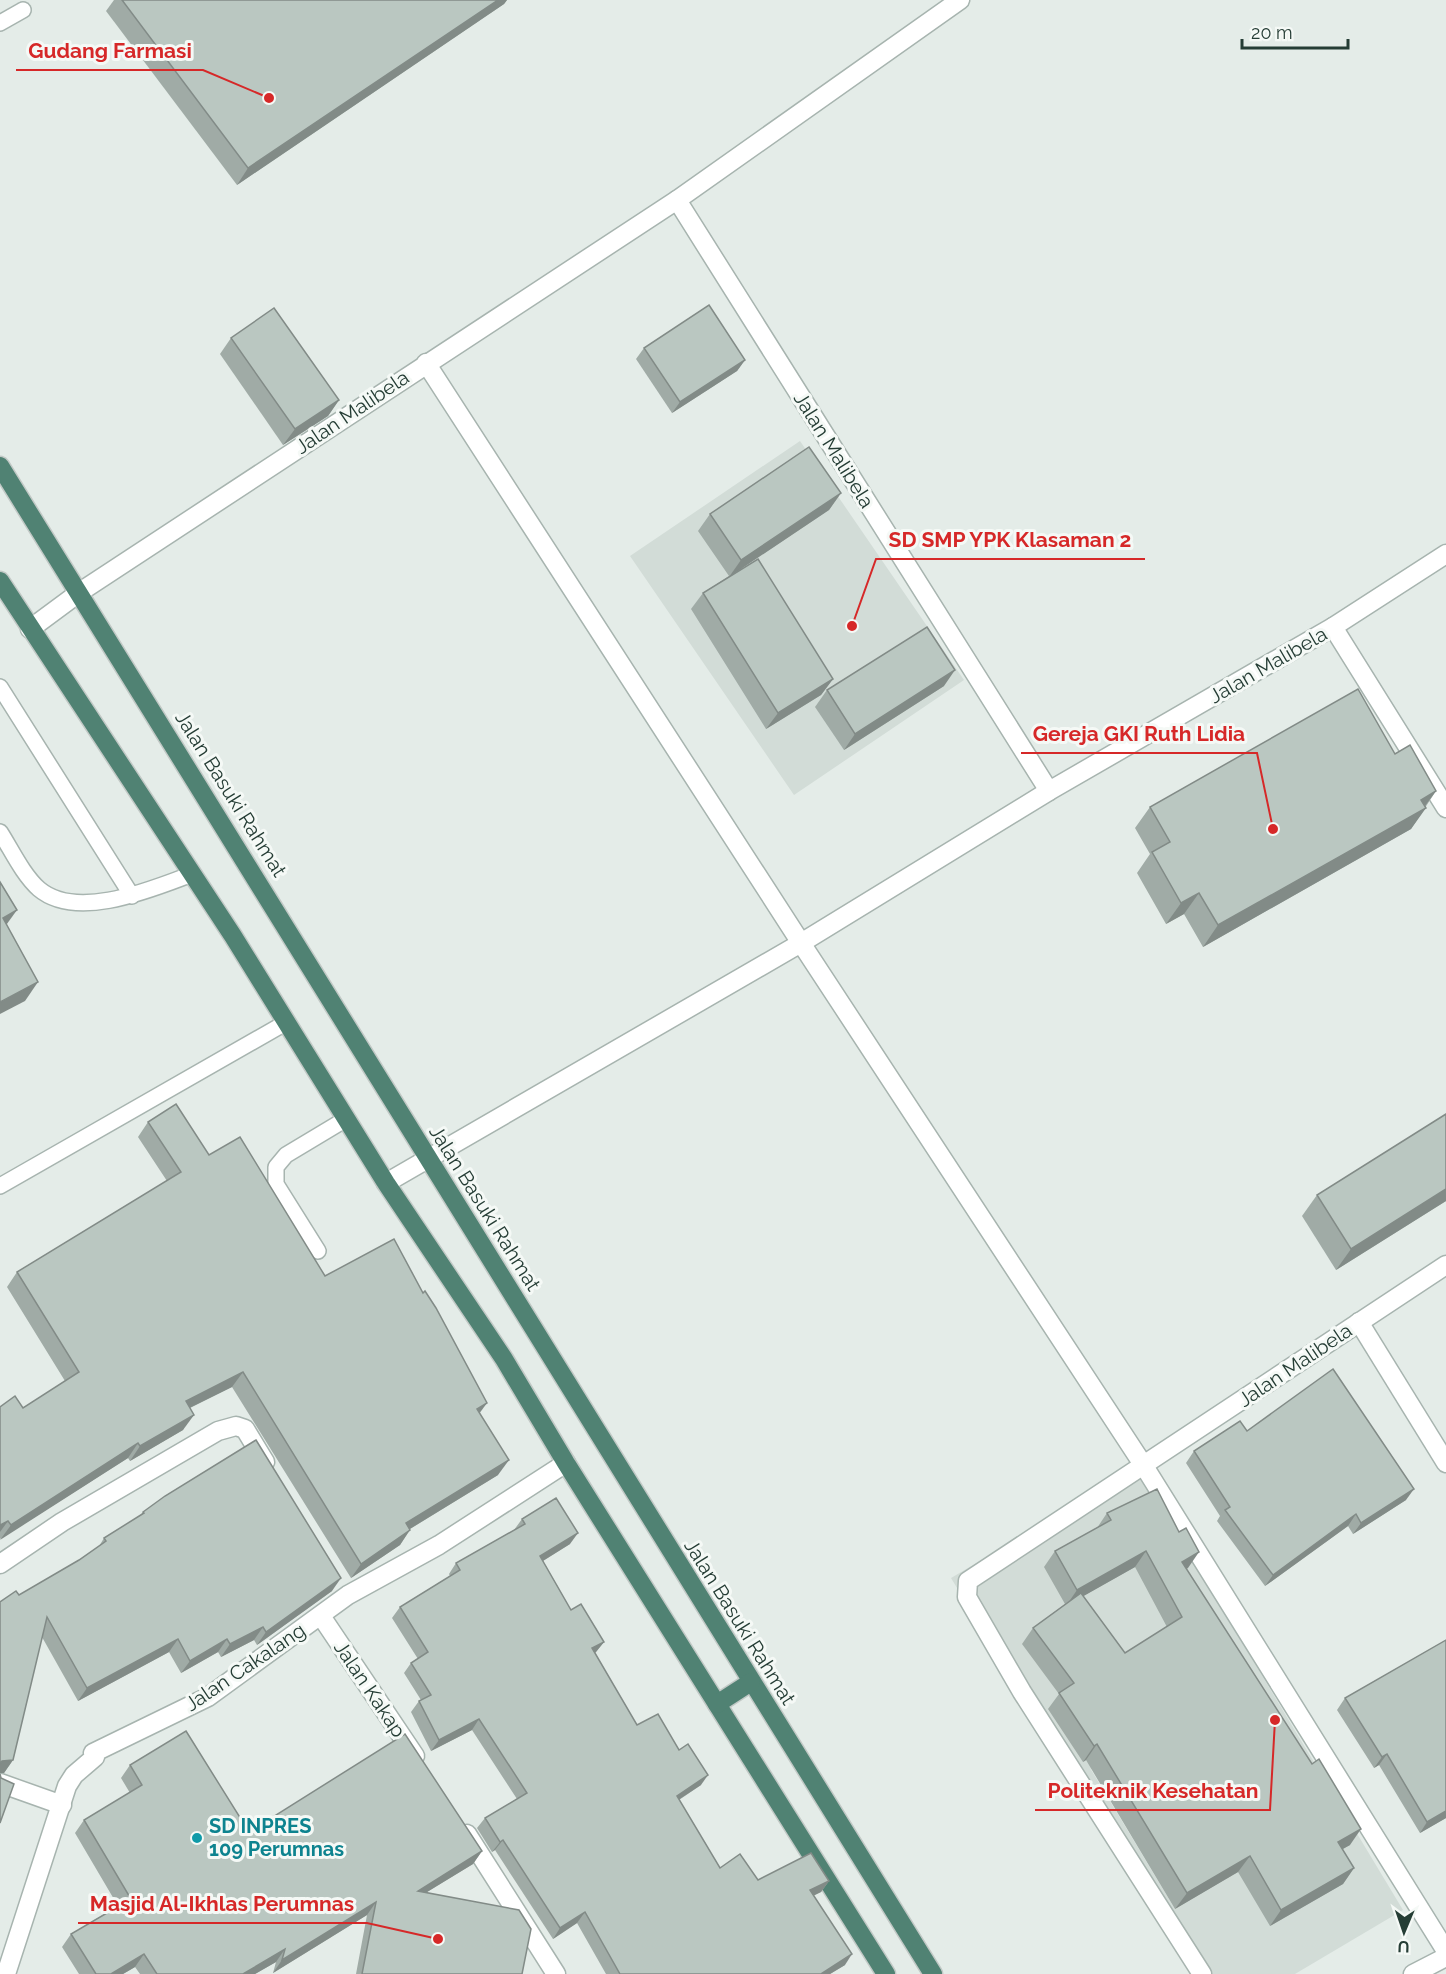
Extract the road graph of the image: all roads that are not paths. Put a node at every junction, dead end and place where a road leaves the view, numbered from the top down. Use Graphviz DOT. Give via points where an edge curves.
graph roads {
  1 [pos="960,0"];
  2 [pos="23,10"];
  3 [pos="0,22"];
  4 [pos="677,200"];
  5 [pos="426,363"];
  6 [pos="0,466"];
  7 [pos="1446,554"];
  8 [pos="0,581"];
  9 [pos="81,592"];
  10 [pos="1333,627"];
  11 [pos="30,629"];
  12 [pos="0,687"];
  13 [pos="1049,791"];
  14 [pos="1446,808"];
  15 [pos="0,832"];
  16 [pos="192,874"];
  17 [pos="132,896"];
  18 [pos="801,943"];
  19 [pos="287,1022"];
  20 [pos="346,1119"];
  21 [pos="428,1158"];
  22 [pos="386,1183"];
  23 [pos="0,1186"];
  24 [pos="318,1251"];
  25 [pos="1443,1273"];
  26 [pos="1359,1322"];
  27 [pos="566,1463"];
  28 [pos="1446,1463"];
  29 [pos="1144,1466"];
  30 [pos="276,1478"];
  31 [pos="0,1564"];
  32 [pos="336,1576"];
  33 [pos="348,1595"];
  34 [pos="321,1616"];
  35 [pos="751,1682"];
  36 [pos="717,1704"];
  37 [pos="426,1772"];
  38 [pos="0,1783"];
  39 [pos="62,1805"];
  40 [pos="459,1821"];
  41 [pos="1446,1952"];
  42 [pos="1446,1957"];
  43 [pos="8,1971"];
  44 [pos="556,1974"];
  45 [pos="886,1974"];
  46 [pos="933,1974"];
  47 [pos="1202,1974"];
  48 [pos="1413,1974"];
  1 -- 4 [label="street, Jalan Malibela"];
  2 -- 3 [label="lane"];
  4 -- 5 [label="street, Jalan Malibela"];
  4 -- 13 [label="street, Jalan Malibela"];
  5 -- 9 [label="street, Jalan Malibela"];
  5 -- 18 [label="street"];
  6 -- 9 [label="highway, Jalan Basuki Rahmat"];
  7 -- 10 [label="street"];
  8 -- 11 [label="highway"];
  9 -- 11 [label="street, Jalan Malibela"];
  9 -- 21 [label="highway, Jalan Basuki Rahmat"];
  10 -- 13 [label="street, Jalan Malibela"];
  10 -- 14 [label="street, Jalan Malibela"];
  11 -- 16 [label="highway"];
  12 -- 17 [label="lane"];
  13 -- 18 [label="street, Jalan Malibela"];
  15 -- 17 [label="lane" via="36,886 54,898 80,902"];
  16 -- 17 [label="lane"];
  16 -- 19 [label="highway"];
  18 -- 21 [label="street, Jalan Malibela"];
  18 -- 29 [label="street"];
  19 -- 20 [label="highway"];
  19 -- 23 [label="lane"];
  20 -- 22 [label="highway"];
  20 -- 24 [label="lane" via="286,1155 276,1167 276,1184"];
  21 -- 22 [label="street, Jalan Malibela"];
  21 -- 35 [label="highway, Jalan Basuki Rahmat"];
  22 -- 27 [label="highway" via="504,1359"];
  25 -- 26 [label="street, Jalan Malibela"];
  26 -- 28 [label="street"];
  26 -- 29 [label="street, Jalan Malibela"];
  27 -- 33 [label="street, Jalan Cakalang" via="439,1545"];
  27 -- 36 [label="highway"];
  29 -- 41 [label="street"];
  29 -- 47 [label="street, Jalan Malibela" via="971,1577 966,1594 1022,1692"];
  30 -- 31 [label="street" via="245,1429 224,1428 62,1522"];
  32 -- 33 [label="street"];
  33 -- 34 [label="street, Jalan Cakalang"];
  34 -- 37 [label="street, Jalan Kakap"];
  34 -- 39 [label="street, Jalan Cakalang" via="208,1697 93,1753 94,1757 74,1775"];
  35 -- 36 [label="highway"];
  35 -- 46 [label="highway, Jalan Basuki Rahmat"];
  36 -- 45 [label="highway"];
  38 -- 39 [label="street"];
  39 -- 43 [label="street, Jalan Cakalang"];
  40 -- 44 [label="street"];
  42 -- 48 [label="street"];
}
